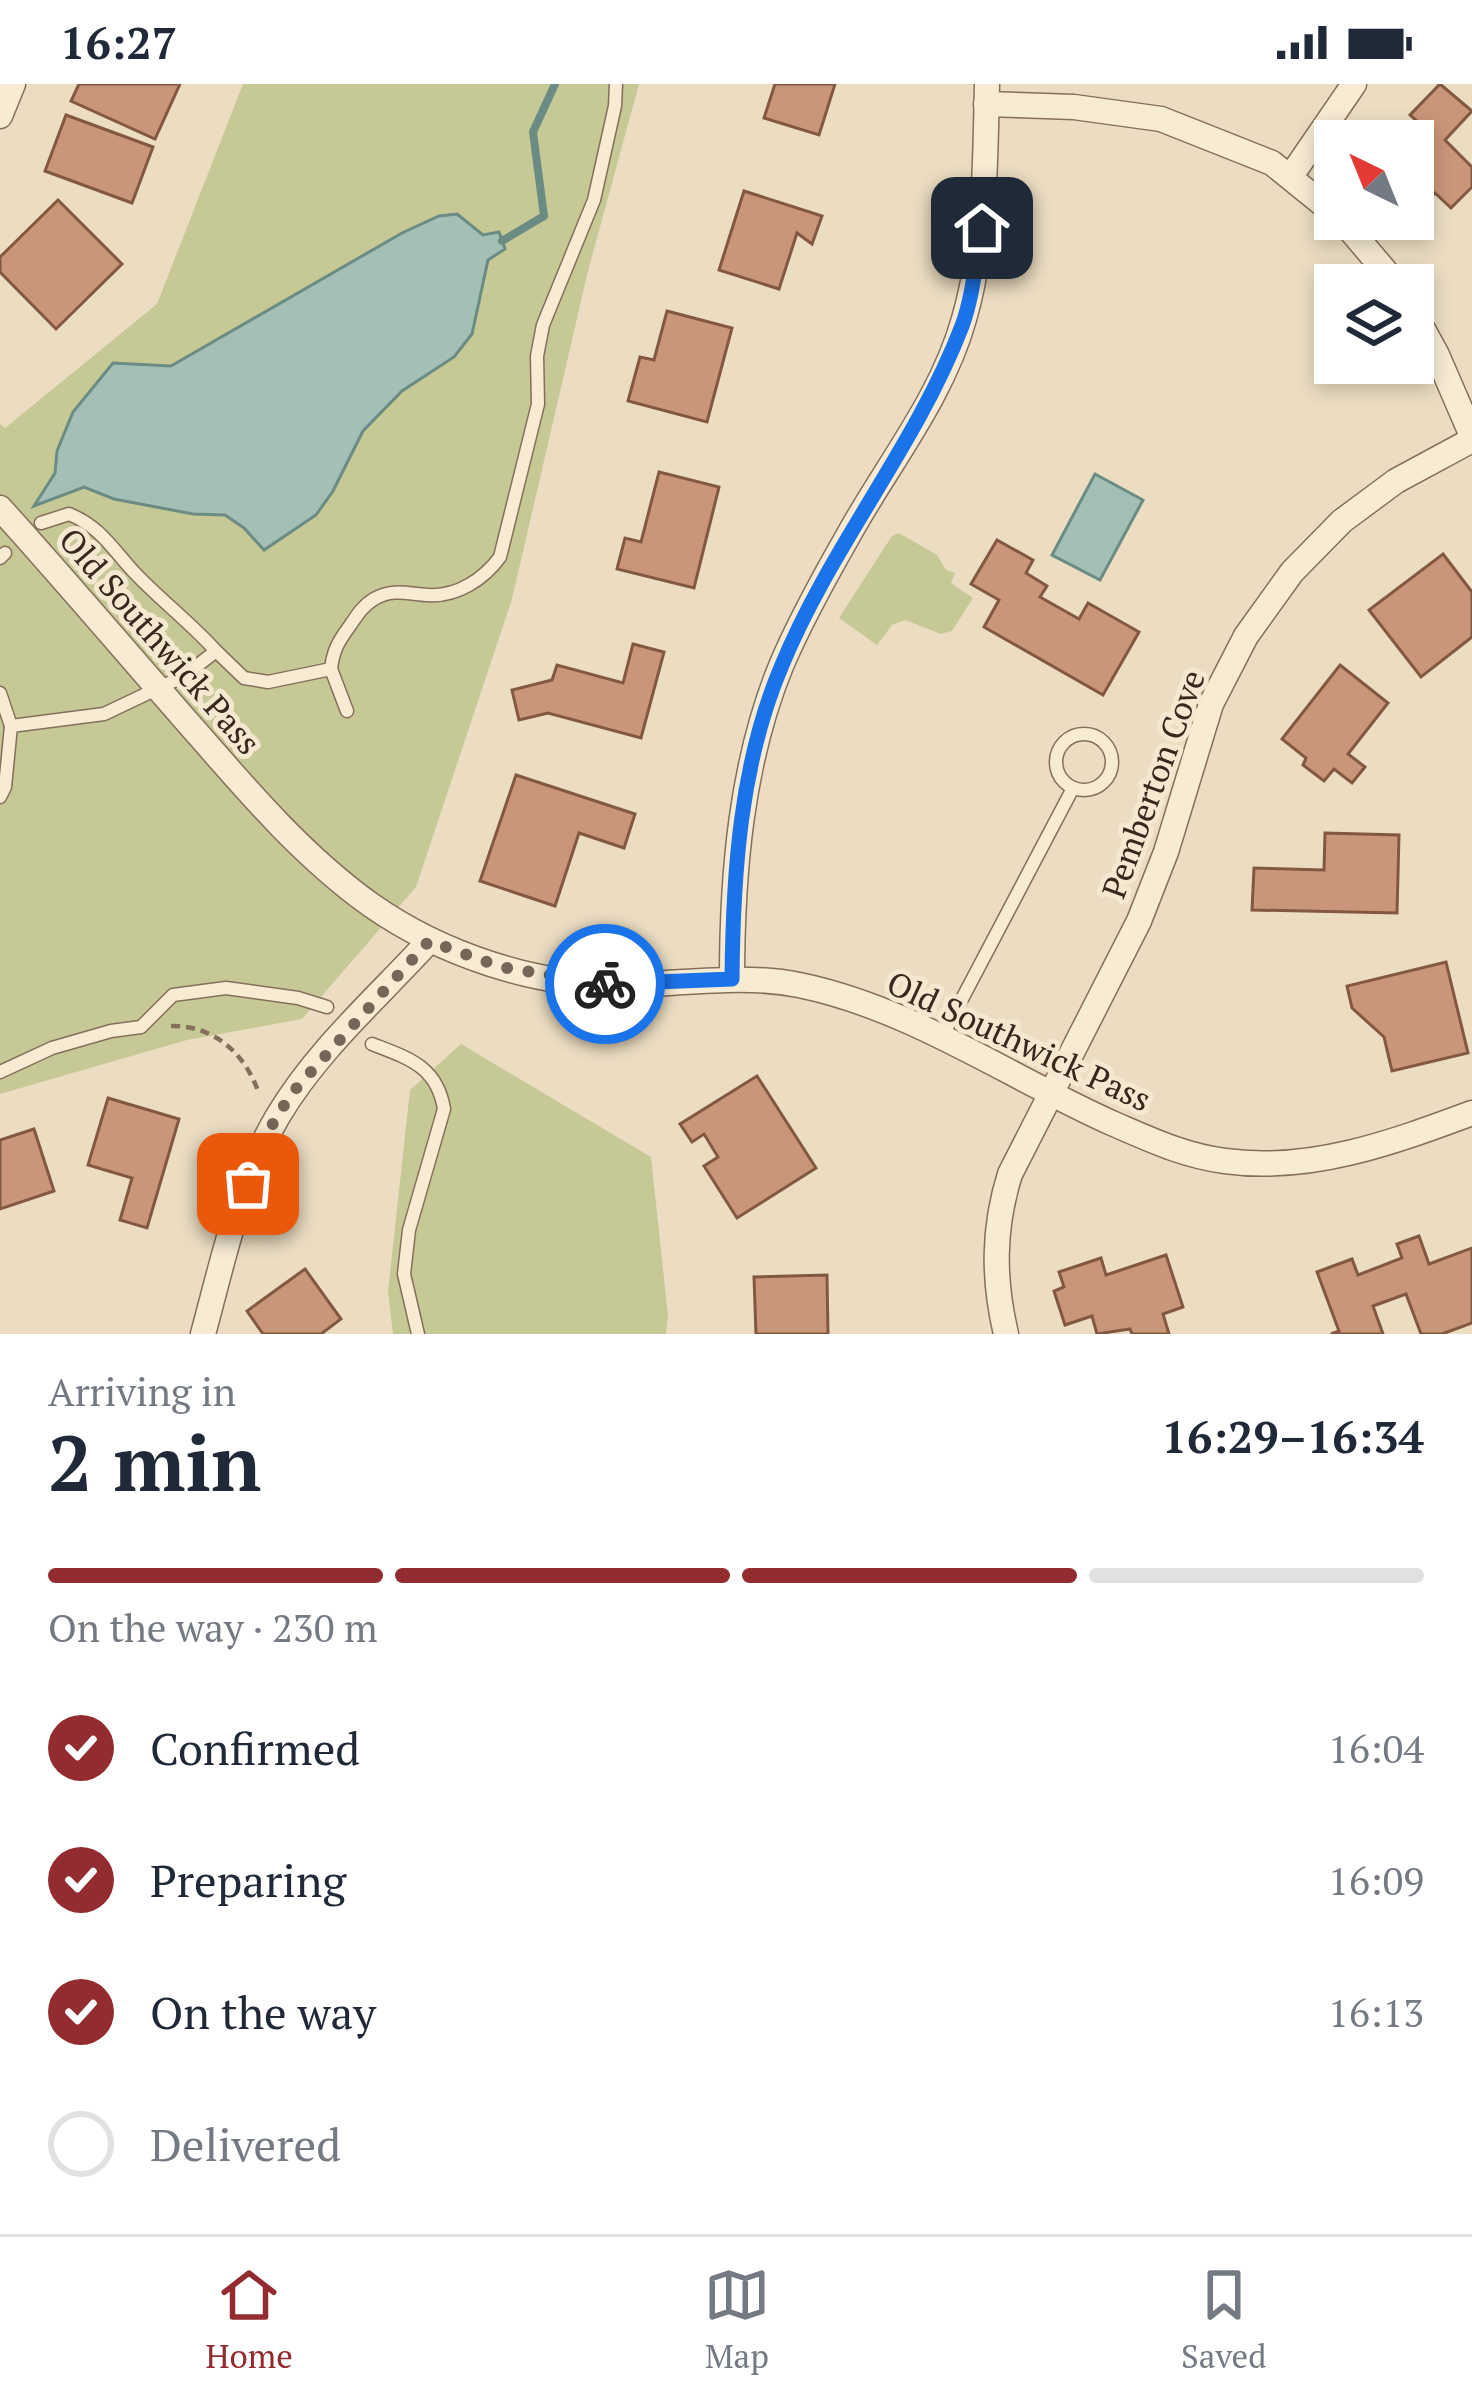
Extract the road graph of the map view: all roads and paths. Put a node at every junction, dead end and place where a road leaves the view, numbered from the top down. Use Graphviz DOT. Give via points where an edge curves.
graph roads {
  1 [pos="13,84"];
  2 [pos="616,84"];
  3 [pos="1354,84"];
  4 [pos="987,94"];
  5 [pos="0,116"];
  6 [pos="1291,176"];
  7 [pos="1314,196"];
  8 [pos="1358,240"];
  9 [pos="1378,264"];
  10 [pos="1434,350"];
  11 [pos="1472,438"];
  12 [pos="0,508"];
  13 [pos="41,524"];
  14 [pos="216,651"];
  15 [pos="331,669"];
  16 [pos="157,687"];
  17 [pos="0,693"];
  18 [pos="347,711"];
  19 [pos="11,726"];
  20 [pos="1073,788"];
  21 [pos="0,797"];
  22 [pos="429,941"];
  23 [pos="732,979"];
  24 [pos="327,1007"];
  25 [pos="141,1027"];
  26 [pos="941,1038"];
  27 [pos="372,1043"];
  28 [pos="0,1072"];
  29 [pos="1050,1096"];
  30 [pos="261,1104"];
  31 [pos="1472,1113"];
  32 [pos="202,1334"];
  33 [pos="418,1334"];
  34 [pos="1006,1334"];
  1 -- 5 [label="street"];
  2 -- 15 [label="lane" via="594,200 543,326 538,404 500,557 487,575 459,589 374,599 334,648"];
  3 -- 6 [label="street"];
  4 -- 6 [label="street" via="1161,118"];
  4 -- 23 [label="street" via="982,228 964,322 926,408 800,627 761,725 736,850"];
  6 -- 7 [label="street"];
  8 -- 9 [label="street"];
  10 -- 11 [label="street"];
  11 -- 29 [label="street, Pemberton Cove" via="1342,521 1246,636 1211,704 1139,921"];
  12 -- 16 [label="street, Old Southwick Pass"];
  13 -- 14 [label="lane" via="69,514 84,520"];
  14 -- 15 [label="lane" via="244,678 268,682"];
  14 -- 16 [label="lane"];
  15 -- 18 [label="lane"];
  16 -- 19 [label="lane" via="104,714"];
  16 -- 22 [label="street, Old Southwick Pass" via="264,810 369,904"];
  17 -- 19 [label="lane"];
  19 -- 21 [label="lane"];
  20 -- 20 [label="lane" via="1059,776 1056,757 1065,740 1092,735 1107,746 1110,772 1091,789"];
  20 -- 26 [label="lane"];
  22 -- 23 [label="street, Old Southwick Pass" via="574,982"];
  22 -- 32 [label="street" via="274,1121"];
  23 -- 26 [label="street, Old Southwick Pass" via="816,990"];
  24 -- 25 [label="lane" via="226,988 173,995"];
  25 -- 28 [label="lane" via="52,1048"];
  25 -- 30 [label="path" via="187,1026 225,1043 250,1072"];
  26 -- 29 [label="street, Old Southwick Pass"];
  27 -- 33 [label="lane" via="424,1065 441,1090 444,1109 404,1274"];
  29 -- 31 [label="street, Old Southwick Pass" via="1186,1154 1230,1162 1344,1155"];
  29 -- 34 [label="street, Pemberton Cove" via="1010,1174 995,1233"];
}
